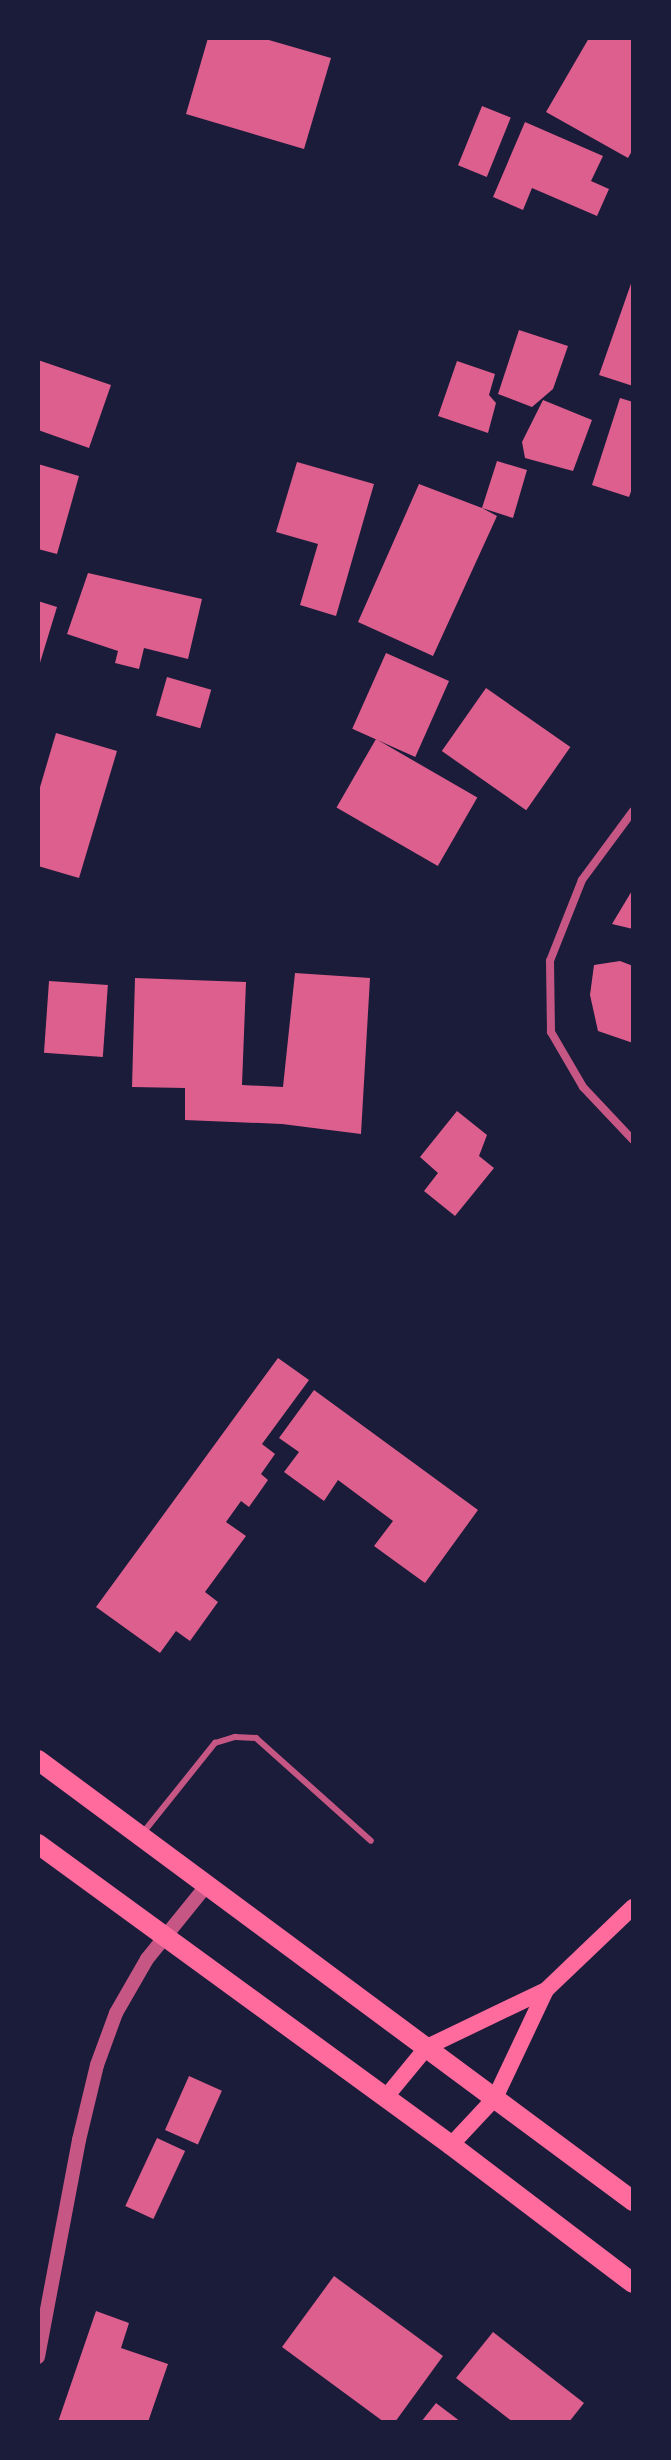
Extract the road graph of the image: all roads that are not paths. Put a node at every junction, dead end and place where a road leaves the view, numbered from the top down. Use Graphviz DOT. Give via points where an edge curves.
graph roads {
  1 [pos="633,811"];
  2 [pos="633,1140"];
  3 [pos="38,1760"];
  4 [pos="141,1836"];
  5 [pos="371,1841"];
  6 [pos="38,1844"];
  7 [pos="207,1885"];
  8 [pos="633,1907"];
  9 [pos="163,1938"];
  10 [pos="546,1990"];
  11 [pos="427,2047"];
  12 [pos="385,2098"];
  13 [pos="495,2098"];
  14 [pos="451,2145"];
  15 [pos="633,2201"];
  16 [pos="633,2283"];
  17 [pos="38,2357"];
  1 -- 2 [label="street" via="582,880 550,961 551,1032 583,1087"];
  3 -- 4 [label="main road"];
  4 -- 5 [label="lane" via="215,1743 235,1737 256,1738"];
  4 -- 7 [label="main road"];
  6 -- 9 [label="main road"];
  7 -- 9 [label="street"];
  7 -- 11 [label="main road"];
  8 -- 10 [label="main road"];
  9 -- 12 [label="main road"];
  9 -- 17 [label="street" via="116,2013 97,2065"];
  10 -- 11 [label="main road"];
  10 -- 13 [label="main road"];
  11 -- 12 [label="main road"];
  11 -- 13 [label="main road"];
  12 -- 14 [label="main road"];
  13 -- 14 [label="main road"];
  13 -- 15 [label="main road"];
  14 -- 16 [label="main road"];
}
